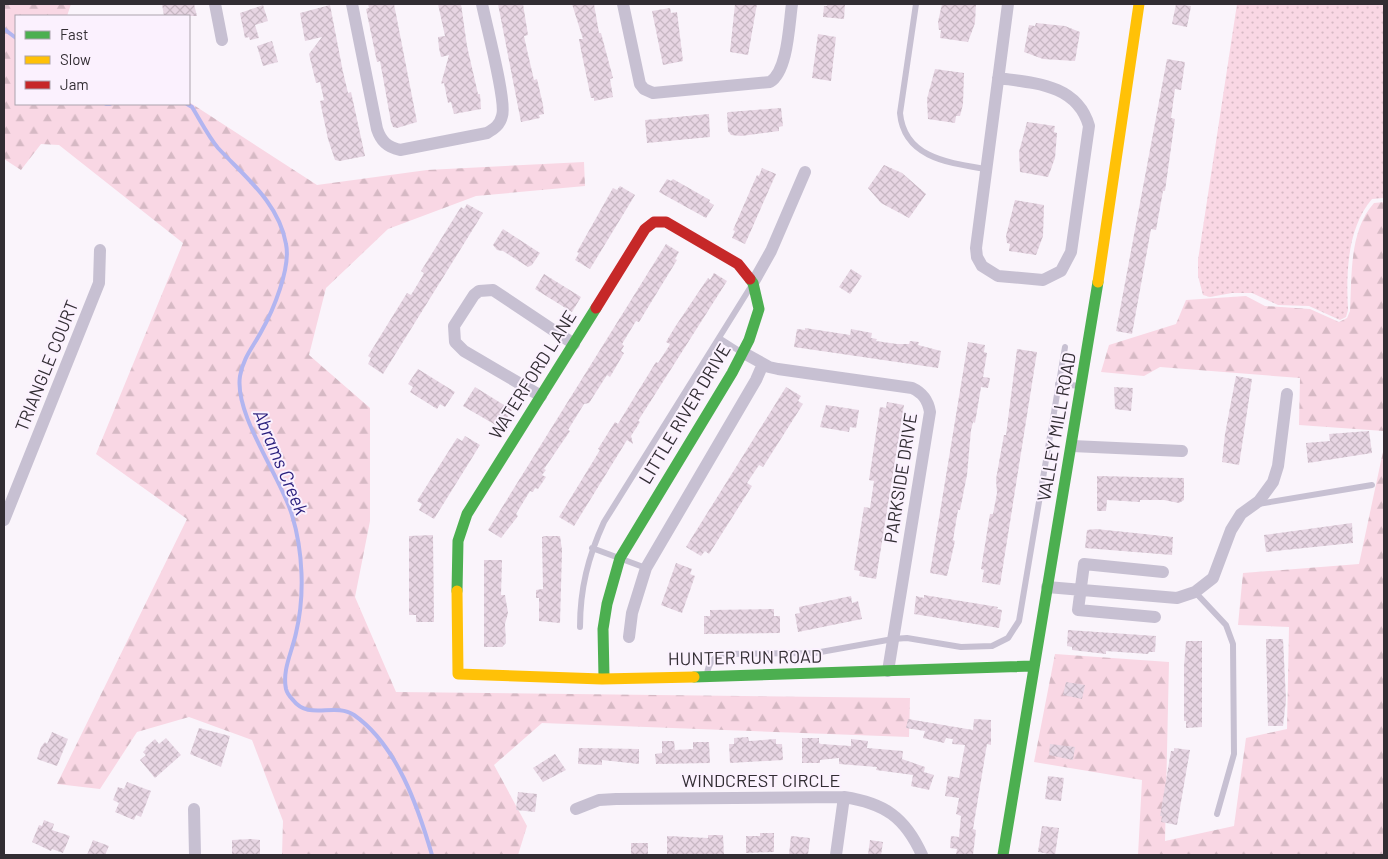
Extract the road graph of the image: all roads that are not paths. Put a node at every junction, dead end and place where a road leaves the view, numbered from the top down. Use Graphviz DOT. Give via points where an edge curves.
graph roads {
  1 [pos="215,4"];
  2 [pos="352,4"];
  3 [pos="482,4"];
  4 [pos="623,4"];
  5 [pos="792,4"];
  6 [pos="916,4"];
  7 [pos="1008,4"];
  8 [pos="1139,4"];
  9 [pos="222,40"];
  10 [pos="998,78"];
  11 [pos="986,169"];
  12 [pos="805,172"];
  13 [pos="100,250"];
  14 [pos="754,283"];
  15 [pos="719,338"];
  16 [pos="574,344"];
  17 [pos="1065,347"];
  18 [pos="742,352"];
  19 [pos="763,364"];
  20 [pos="1058,384"];
  21 [pos="1082,386"];
  22 [pos="1287,394"];
  23 [pos="541,396"];
  24 [pos="1072,446"];
  25 [pos="1182,450"];
  26 [pos="1372,485"];
  27 [pos="1252,506"];
  28 [pos="4,520"];
  29 [pos="592,548"];
  30 [pos="620,558"];
  31 [pos="646,568"];
  32 [pos="1163,572"];
  33 [pos="1047,587"];
  34 [pos="1080,590"];
  35 [pos="1195,592"];
  36 [pos="1155,617"];
  37 [pos="580,628"];
  38 [pos="629,637"];
  39 [pos="893,639"];
  40 [pos="1033,666"];
  41 [pos="888,671"];
  42 [pos="458,674"];
  43 [pos="707,676"];
  44 [pos="604,677"];
  45 [pos="844,797"];
  46 [pos="194,809"];
  47 [pos="576,809"];
  48 [pos="1217,814"];
  49 [pos="196,855"];
  50 [pos="836,855"];
  51 [pos="922,855"];
  52 [pos="1004,855"];
  1 -- 9 [label="street"];
  2 -- 3 [label="street" via="376,129 383,142 400,150 486,133 498,124 504,109"];
  4 -- 5 [label="street" via="640,84 653,92 770,82 782,68"];
  6 -- 11 [label="lane" via="900,113 901,127 907,137 935,158"];
  7 -- 10 [label="street"];
  8 -- 21 [label="street, VALLEY MILL ROAD"];
  10 -- 11 [label="street"];
  10 -- 11 [label="street" via="1055,88 1085,112 1088,141 1071,252 1061,271 1051,278 1034,280 998,276 982,266 976,248"];
  12 -- 14 [label="street"];
  13 -- 28 [label="street, TRIANGLE COURT" via="99,283"];
  14 -- 15 [label="lane"];
  14 -- 16 [label="street, WATERFORD LANE" via="738,264 666,222 651,223"];
  14 -- 18 [label="street, LITTLE RIVER DRIVE" via="758,309 756,321"];
  15 -- 18 [label="lane"];
  15 -- 29 [label="lane" via="604,522"];
  16 -- 23 [label="street, WATERFORD LANE"];
  16 -- 23 [label="street" via="493,290 486,289 474,295 454,326 453,333 460,348"];
  17 -- 20 [label="lane"];
  18 -- 19 [label="street, PARKSIDE DRIVE"];
  18 -- 30 [label="street, LITTLE RIVER DRIVE"];
  19 -- 31 [label="street"];
  19 -- 39 [label="street, PARKSIDE DRIVE" via="778,369 912,388 929,404"];
  20 -- 21 [label="lane"];
  20 -- 39 [label="lane" via="1015,630 1000,643 975,648"];
  21 -- 24 [label="street, VALLEY MILL ROAD"];
  22 -- 27 [label="street" via="1276,474 1266,493"];
  23 -- 42 [label="street, WATERFORD LANE" via="467,514 461,529 456,557"];
  24 -- 25 [label="street"];
  24 -- 33 [label="street, VALLEY MILL ROAD"];
  26 -- 27 [label="lane" via="1266,501"];
  27 -- 35 [label="street" via="1241,514 1231,530 1213,578"];
  29 -- 30 [label="lane"];
  29 -- 37 [label="lane" via="583,585"];
  30 -- 31 [label="lane"];
  30 -- 44 [label="street, LITTLE RIVER DRIVE" via="603,629"];
  31 -- 38 [label="street" via="636,598"];
  32 -- 34 [label="street" via="1084,564"];
  33 -- 34 [label="street"];
  33 -- 40 [label="street, VALLEY MILL ROAD"];
  34 -- 35 [label="street" via="1177,598"];
  34 -- 36 [label="street" via="1078,610"];
  35 -- 48 [label="lane" via="1226,625 1233,644 1234,754"];
  39 -- 41 [label="street, PARKSIDE DRIVE"];
  39 -- 43 [label="lane" via="815,653 718,656 711,661"];
  40 -- 41 [label="street, HUNTER RUN ROAD"];
  40 -- 52 [label="street, VALLEY MILL ROAD"];
  41 -- 43 [label="street, HUNTER RUN ROAD"];
  42 -- 44 [label="street, HUNTER RUN ROAD"];
  43 -- 44 [label="street, HUNTER RUN ROAD"];
  45 -- 47 [label="street, WINDCREST CIRCLE" via="616,799 599,800"];
  45 -- 50 [label="street"];
  45 -- 51 [label="street, WINDCREST CIRCLE" via="865,800 892,813 912,834"];
  46 -- 49 [label="street"];
}
